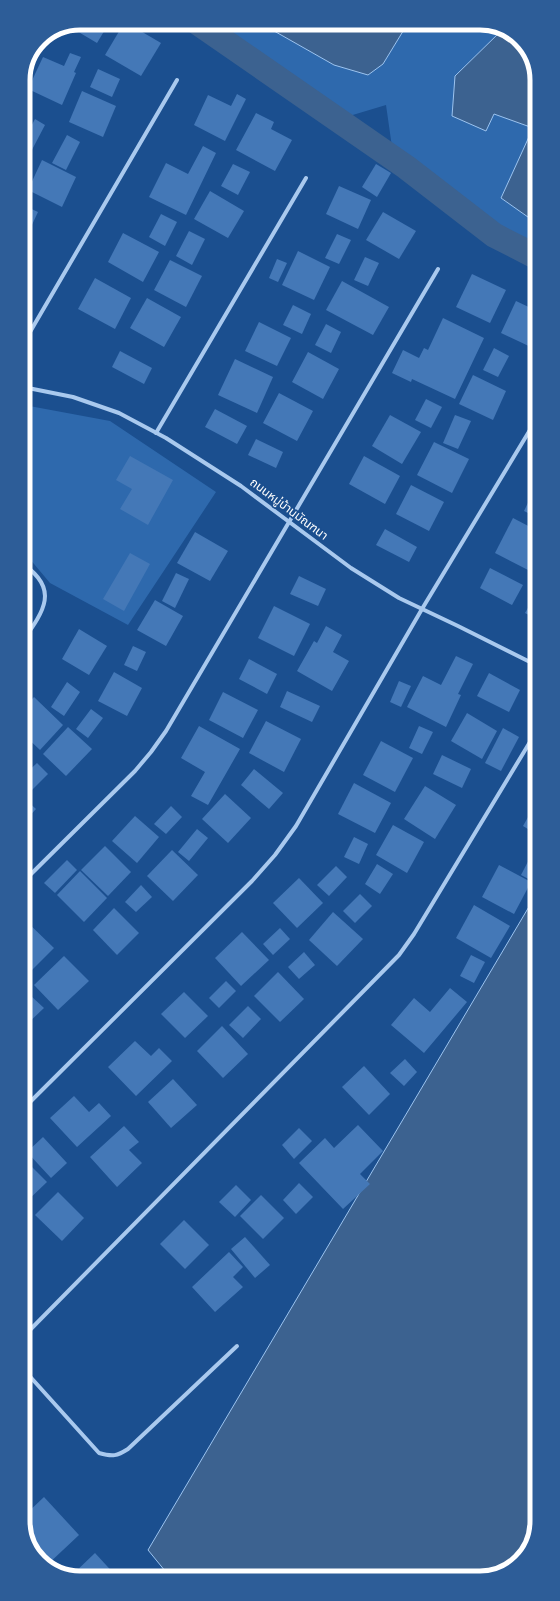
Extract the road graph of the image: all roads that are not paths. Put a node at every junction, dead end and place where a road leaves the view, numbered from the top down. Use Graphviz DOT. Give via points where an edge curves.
graph roads {
  1 [pos="177,80"];
  2 [pos="306,178"];
  3 [pos="438,269"];
  4 [pos="30,332"];
  5 [pos="30,389"];
  6 [pos="530,430"];
  7 [pos="156,433"];
  8 [pos="290,523"];
  9 [pos="30,570"];
  10 [pos="422,609"];
  11 [pos="30,629"];
  12 [pos="530,662"];
  13 [pos="530,742"];
  14 [pos="30,876"];
  15 [pos="30,1102"];
  16 [pos="30,1330"];
  17 [pos="237,1346"];
  18 [pos="30,1377"];
  1 -- 4 [label="street"];
  2 -- 7 [label="street"];
  3 -- 8 [label="street"];
  5 -- 7 [label="street, ถนนหมู่บ้านมัณฑนา" via="73,397 119,413"];
  6 -- 10 [label="street"];
  7 -- 8 [label="street, ถนนหมู่บ้านมัณฑนา" via="241,486"];
  8 -- 10 [label="street, ถนนหมู่บ้านมัณฑนา" via="351,568"];
  8 -- 14 [label="street" via="151,752"];
  9 -- 11 [label="street" via="42,581 46,594 44,607"];
  10 -- 12 [label="street, ถนนหมู่บ้านมัณฑนา"];
  10 -- 15 [label="street" via="296,826 275,855"];
  13 -- 16 [label="street" via="399,955"];
  17 -- 18 [label="street" via="128,1449 111,1457 99,1453"];
}
